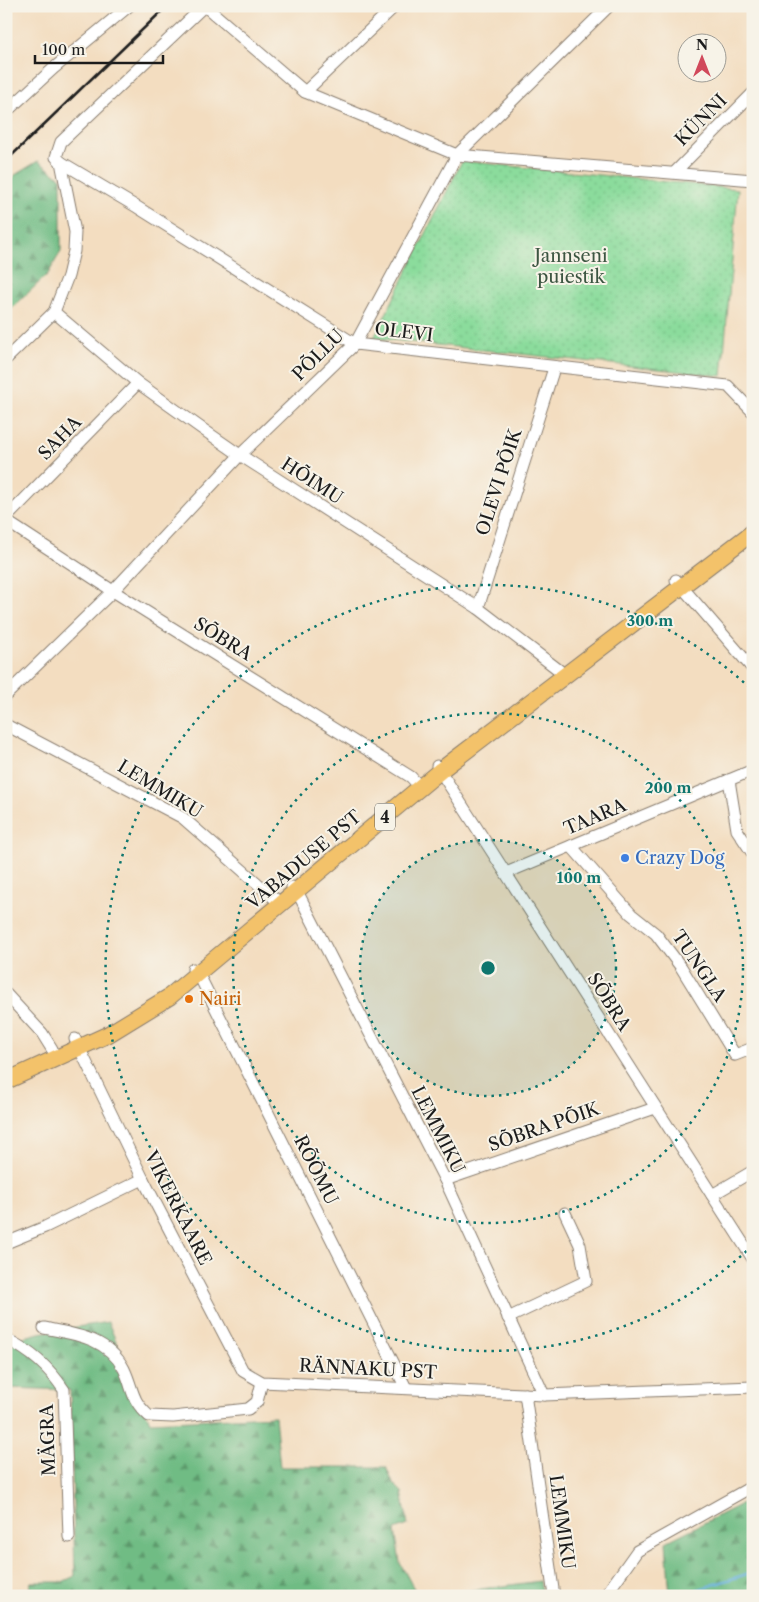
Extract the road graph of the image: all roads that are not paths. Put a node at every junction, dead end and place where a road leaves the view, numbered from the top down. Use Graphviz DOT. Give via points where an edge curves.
graph roads {
  1 [pos="128,6"];
  2 [pos="205,6"];
  3 [pos="395,6"];
  4 [pos="609,6"];
  5 [pos="305,92"];
  6 [pos="753,93"];
  7 [pos="6,112"];
  8 [pos="457,155"];
  9 [pos="60,162"];
  10 [pos="675,172"];
  11 [pos="753,180"];
  12 [pos="54,312"];
  13 [pos="355,344"];
  14 [pos="6,359"];
  15 [pos="554,368"];
  16 [pos="138,383"];
  17 [pos="753,412"];
  18 [pos="240,455"];
  19 [pos="6,518"];
  20 [pos="6,521"];
  21 [pos="753,522"];
  22 [pos="753,532"];
  23 [pos="679,583"];
  24 [pos="113,591"];
  25 [pos="478,608"];
  26 [pos="753,669"];
  27 [pos="559,670"];
  28 [pos="6,696"];
  29 [pos="6,725"];
  30 [pos="438,768"];
  31 [pos="753,770"];
  32 [pos="729,780"];
  33 [pos="418,784"];
  34 [pos="571,846"];
  35 [pos="753,854"];
  36 [pos="506,873"];
  37 [pos="294,889"];
  38 [pos="279,902"];
  39 [pos="196,972"];
  40 [pos="6,994"];
  41 [pos="77,1043"];
  42 [pos="753,1048"];
  43 [pos="52,1049"];
  44 [pos="6,1069"];
  45 [pos="6,1081"];
  46 [pos="655,1108"];
  47 [pos="753,1171"];
  48 [pos="143,1179"];
  49 [pos="445,1180"];
  50 [pos="712,1195"];
  51 [pos="565,1213"];
  52 [pos="6,1243"];
  53 [pos="753,1258"];
  54 [pos="508,1318"];
  55 [pos="44,1328"];
  56 [pos="6,1339"];
  57 [pos="262,1382"];
  58 [pos="753,1387"];
  59 [pos="406,1388"];
  60 [pos="525,1394"];
  61 [pos="544,1395"];
  62 [pos="753,1486"];
  63 [pos="69,1537"];
  64 [pos="554,1596"];
  65 [pos="605,1596"];
  1 -- 7 [label="street"];
  2 -- 5 [label="street"];
  2 -- 9 [label="street" via="61,142 56,157"];
  3 -- 5 [label="street"];
  4 -- 8 [label="street, PÕLLU"];
  5 -- 8 [label="street"];
  6 -- 10 [label="street, KÜNNI"];
  8 -- 10 [label="street"];
  8 -- 13 [label="street, PÕLLU"];
  9 -- 12 [label="street" via="75,232 68,276"];
  9 -- 13 [label="street, OLEVI"];
  10 -- 11 [label="street"];
  12 -- 14 [label="street"];
  12 -- 16 [label="street, HÕIMU"];
  13 -- 15 [label="street, OLEVI"];
  13 -- 18 [label="street, PÕLLU"];
  15 -- 17 [label="street, OLEVI" via="728,386"];
  15 -- 25 [label="street, OLEVI PÕIK"];
  16 -- 18 [label="street, HÕIMU"];
  16 -- 19 [label="street, SAHA"];
  18 -- 24 [label="street, PÕLLU"];
  18 -- 25 [label="street, HÕIMU"];
  20 -- 24 [label="street, SÕBRA"];
  21 -- 23 [label="highway, VABADUSE PST / 4"];
  22 -- 23 [label="highway, VABADUSE PST / 4"];
  23 -- 26 [label="street"];
  23 -- 27 [label="highway, VABADUSE PST / 4"];
  23 -- 30 [label="highway, VABADUSE PST / 4"];
  24 -- 28 [label="street, PÕLLU"];
  24 -- 33 [label="street, SÕBRA"];
  25 -- 27 [label="street, HÕIMU"];
  27 -- 30 [label="highway, VABADUSE PST / 4"];
  29 -- 38 [label="street, LEMMIKU" via="183,818"];
  30 -- 33 [label="highway, VABADUSE PST / 4"];
  30 -- 36 [label="street, SÕBRA"];
  31 -- 32 [label="street, TAARA"];
  32 -- 34 [label="street, TAARA"];
  32 -- 35 [label="street" via="737,830"];
  33 -- 37 [label="highway, VABADUSE PST / 4"];
  34 -- 36 [label="street, TAARA"];
  34 -- 42 [label="street, TUNGLA" via="631,914 656,934 681,967 735,1055"];
  36 -- 46 [label="street, SÕBRA"];
  37 -- 38 [label="highway, VABADUSE PST / 4"];
  37 -- 49 [label="street, LEMMIKU"];
  38 -- 39 [label="highway, VABADUSE PST / 4"];
  39 -- 41 [label="highway, VABADUSE PST / 4"];
  39 -- 59 [label="street, RÕÕMU"];
  40 -- 43 [label="street" via="42,1033"];
  41 -- 43 [label="highway, VABADUSE PST / 4"];
  41 -- 45 [label="highway, VABADUSE PST / 4"];
  41 -- 48 [label="street, VIKERKAARE"];
  43 -- 44 [label="highway, VABADUSE PST / 4"];
  46 -- 49 [label="street, SÕBRA PÕIK"];
  46 -- 50 [label="street, SÕBRA"];
  47 -- 50 [label="street"];
  48 -- 52 [label="street"];
  48 -- 57 [label="street, VIKERKAARE" via="243,1371"];
  49 -- 54 [label="street, LEMMIKU"];
  50 -- 53 [label="street, SÕBRA"];
  51 -- 54 [label="street" via="580,1246 586,1281"];
  54 -- 61 [label="street, LEMMIKU"];
  55 -- 57 [label="street" via="83,1335 112,1350 124,1369 136,1404 149,1416 173,1417 248,1409 257,1402"];
  56 -- 63 [label="street, MÄGRA" via="28,1349 54,1374 64,1390"];
  57 -- 59 [label="street, RÄNNAKU PST"];
  58 -- 61 [label="street, RÄNNAKU PST"];
  59 -- 60 [label="street, RÄNNAKU PST"];
  60 -- 61 [label="street, RÄNNAKU PST"];
  60 -- 64 [label="street, LEMMIKU"];
  62 -- 65 [label="street" via="637,1552"];
}
